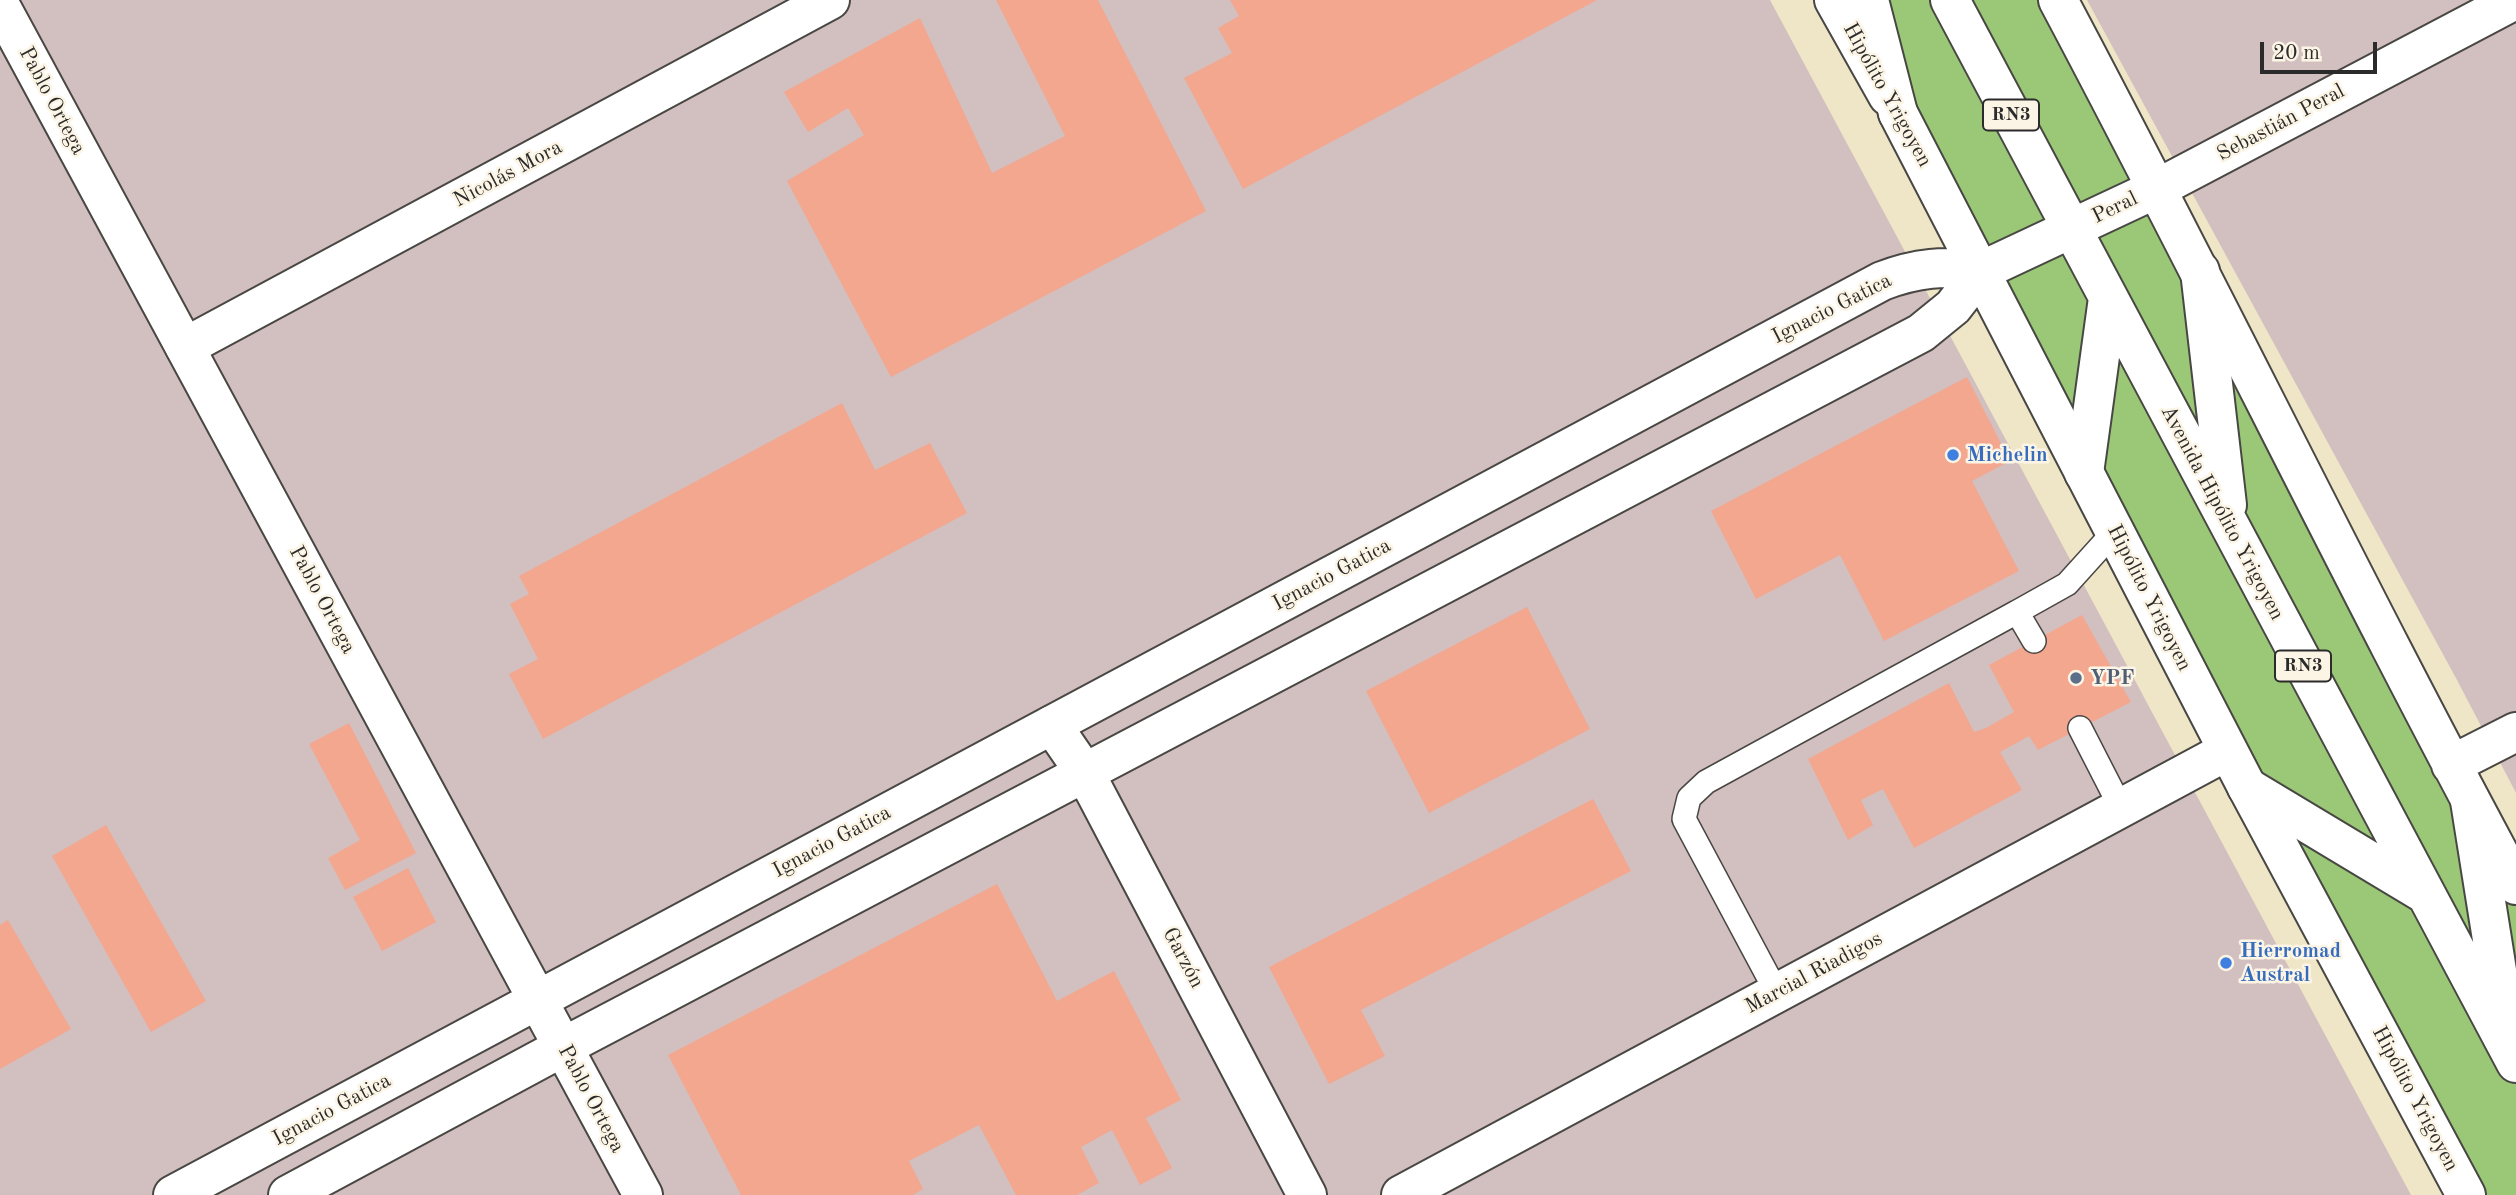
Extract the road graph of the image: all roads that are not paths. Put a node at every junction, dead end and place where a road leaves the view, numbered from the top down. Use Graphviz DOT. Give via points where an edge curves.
graph roads {
  1 [pos="830,0"];
  2 [pos="1834,0"];
  3 [pos="1869,0"];
  4 [pos="1950,0"];
  5 [pos="2058,0"];
  6 [pos="2515,0"];
  7 [pos="0,5"];
  8 [pos="1898,113"];
  9 [pos="2158,188"];
  10 [pos="2072,229"];
  11 [pos="1981,271"];
  12 [pos="2200,271"];
  13 [pos="2108,298"];
  14 [pos="185,347"];
  15 [pos="2084,473"];
  16 [pos="2229,528"];
  17 [pos="2114,531"];
  18 [pos="2017,612"];
  19 [pos="2034,641"];
  20 [pos="1052,725"];
  21 [pos="2080,729"];
  22 [pos="2516,732"];
  23 [pos="2227,751"];
  24 [pos="2451,765"];
  25 [pos="1085,773"];
  26 [pos="2247,787"];
  27 [pos="2470,801"];
  28 [pos="2121,808"];
  29 [pos="2516,885"];
  30 [pos="2425,894"];
  31 [pos="1777,993"];
  32 [pos="537,999"];
  33 [pos="563,1047"];
  34 [pos="2513,1056"];
  35 [pos="1455,1182"];
  36 [pos="173,1195"];
  37 [pos="288,1195"];
  38 [pos="643,1195"];
  39 [pos="1307,1195"];
  40 [pos="1401,1195"];
  41 [pos="2466,1195"];
  1 -- 14 [label="main road, Nicolás Mora"];
  2 -- 8 [label="main road, Hipólito Yrigoyen"];
  3 -- 8 [label="main road"];
  4 -- 10 [label="main road, Avenida Hipólito Yrigoyen / RN3"];
  5 -- 9 [label="main road"];
  6 -- 9 [label="main road, Sebastián Peral"];
  7 -- 14 [label="main road, Pablo Ortega"];
  8 -- 11 [label="main road, Hipólito Yrigoyen"];
  9 -- 10 [label="main road, Peral"];
  9 -- 12 [label="main road"];
  10 -- 11 [label="main road, Peral"];
  10 -- 13 [label="main road, Avenida Hipólito Yrigoyen / RN3"];
  11 -- 15 [label="main road, Hipólito Yrigoyen"];
  11 -- 20 [label="main road, Ignacio Gatica" via="1928,267 1882,281"];
  11 -- 25 [label="main road" via="1953,307 1921,333"];
  12 -- 16 [label="main road"];
  12 -- 24 [label="main road"];
  13 -- 15 [label="main road"];
  13 -- 16 [label="main road, Avenida Hipólito Yrigoyen / RN3"];
  14 -- 32 [label="main road, Pablo Ortega"];
  15 -- 17 [label="main road, Hipólito Yrigoyen"];
  16 -- 30 [label="main road, Avenida Hipólito Yrigoyen / RN3"];
  17 -- 18 [label="lane" via="2067,584"];
  17 -- 23 [label="main road, Hipólito Yrigoyen"];
  18 -- 19 [label="lane"];
  18 -- 31 [label="lane" via="1706,782 1689,798 1684,819"];
  20 -- 25 [label="main road, Garzón"];
  20 -- 32 [label="main road, Ignacio Gatica"];
  21 -- 28 [label="lane"];
  22 -- 24 [label="main road"];
  23 -- 26 [label="main road, Hipólito Yrigoyen"];
  23 -- 28 [label="main road, Marcial Riadigos"];
  24 -- 27 [label="main road"];
  25 -- 33 [label="main road"];
  25 -- 39 [label="main road, Garzón"];
  26 -- 30 [label="main road"];
  26 -- 41 [label="main road, Hipólito Yrigoyen"];
  27 -- 29 [label="main road"];
  27 -- 34 [label="main road"];
  28 -- 31 [label="main road, Marcial Riadigos"];
  30 -- 34 [label="main road, Avenida Hipólito Yrigoyen / RN3"];
  31 -- 35 [label="main road, Marcial Riadigos"];
  32 -- 33 [label="main road, Pablo Ortega"];
  32 -- 36 [label="main road, Ignacio Gatica"];
  33 -- 37 [label="main road"];
  33 -- 38 [label="main road, Pablo Ortega"];
  35 -- 40 [label="main road, Marcial Riadigos"];
}
